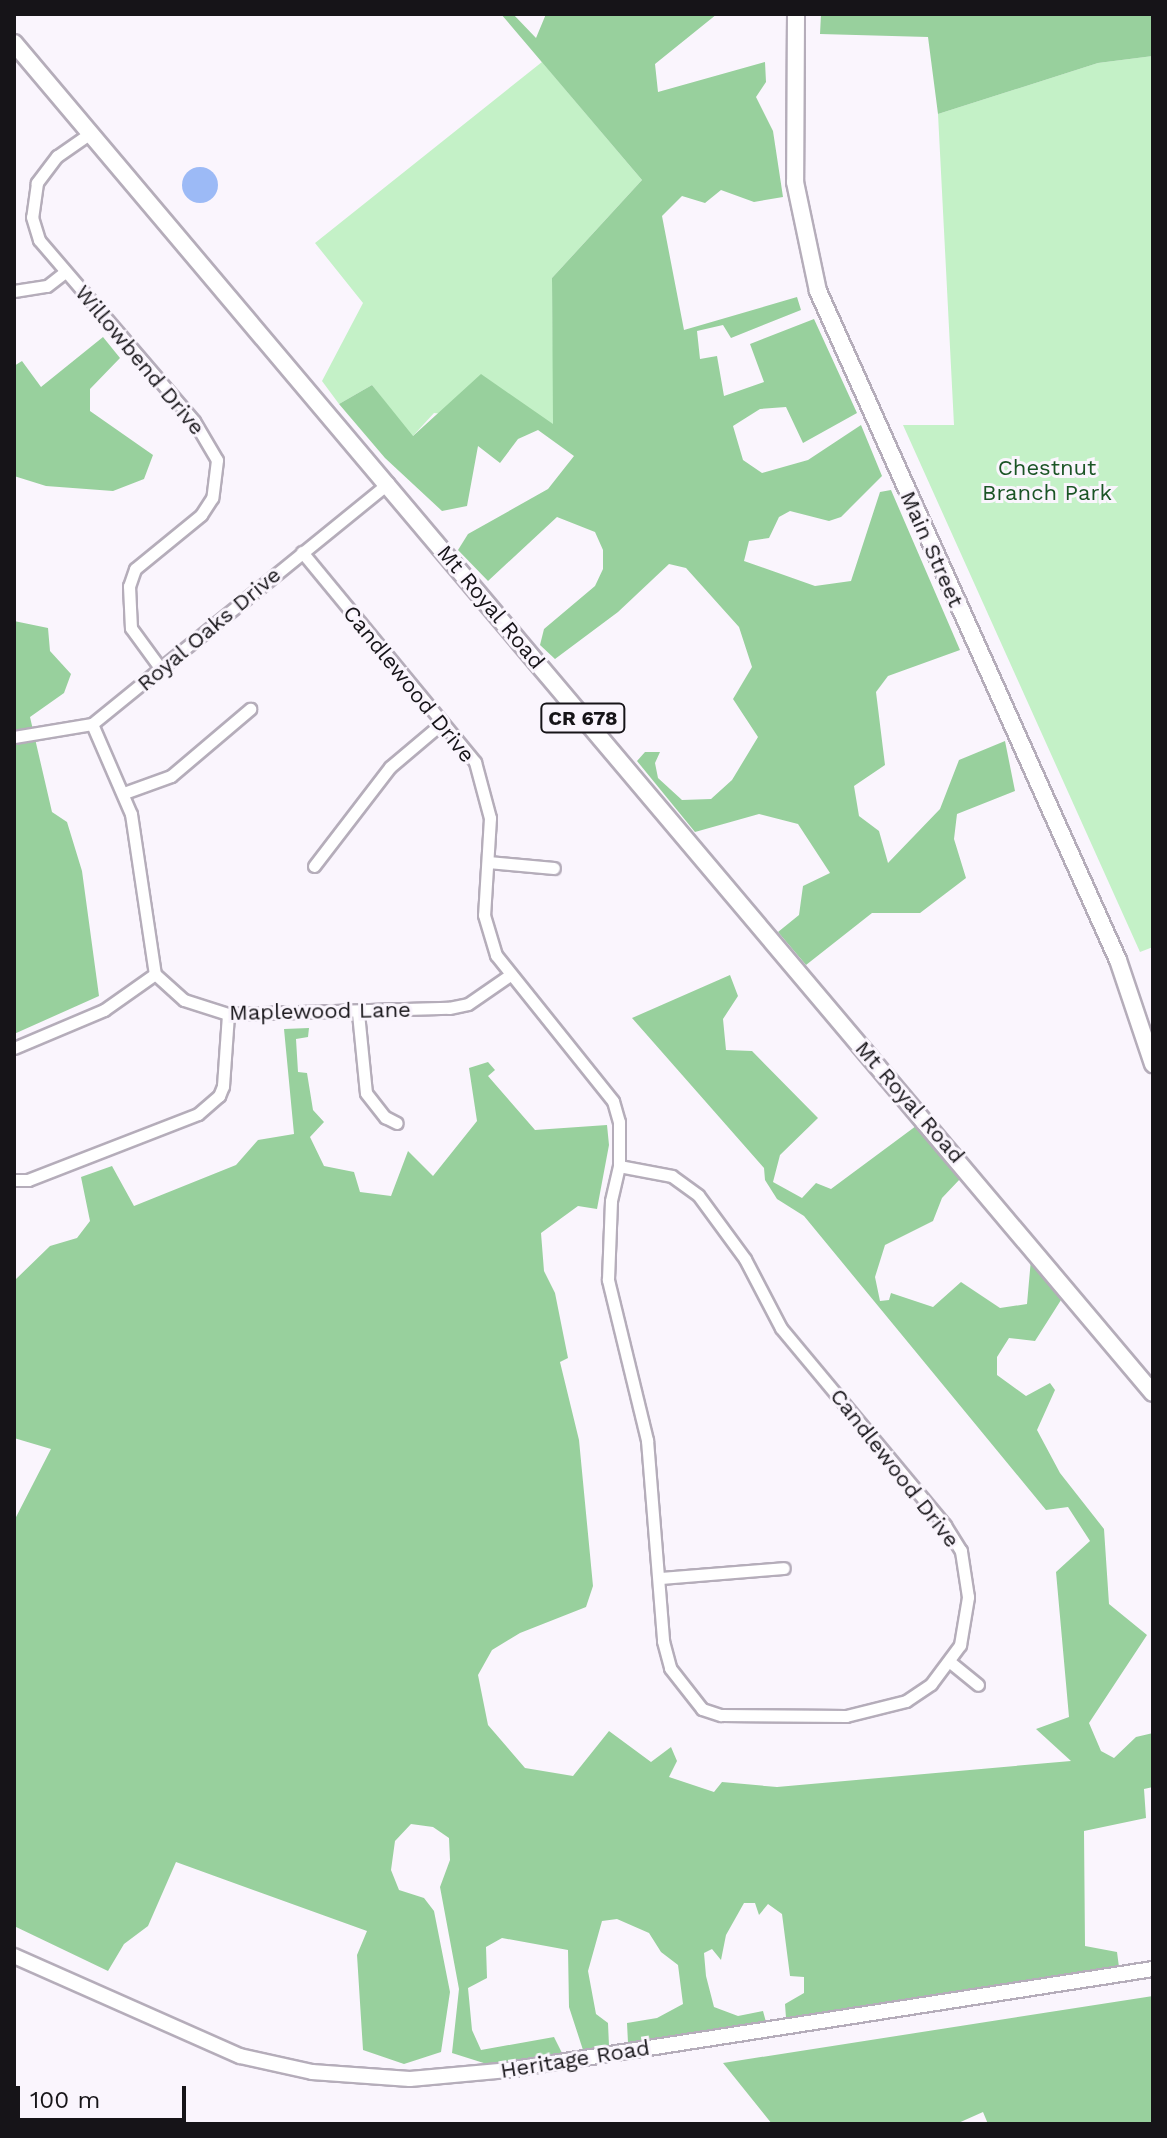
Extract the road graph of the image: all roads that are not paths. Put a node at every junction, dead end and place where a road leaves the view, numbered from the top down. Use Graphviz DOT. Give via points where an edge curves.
graph roads {
  1 [pos="796,14"];
  2 [pos="14,43"];
  3 [pos="89,134"];
  4 [pos="65,272"];
  5 [pos="14,291"];
  6 [pos="389,483"];
  7 [pos="302,552"];
  8 [pos="161,669"];
  9 [pos="250,709"];
  10 [pos="442,723"];
  11 [pos="92,724"];
  12 [pos="14,737"];
  13 [pos="124,793"];
  14 [pos="488,862"];
  15 [pos="314,866"];
  16 [pos="554,868"];
  17 [pos="155,974"];
  18 [pos="510,975"];
  19 [pos="358,1013"];
  20 [pos="228,1014"];
  21 [pos="14,1048"];
  22 [pos="1153,1064"];
  23 [pos="397,1123"];
  24 [pos="619,1166"];
  25 [pos="14,1180"];
  26 [pos="1149,1386"];
  27 [pos="784,1568"];
  28 [pos="660,1578"];
  29 [pos="950,1662"];
  30 [pos="978,1685"];
  31 [pos="14,1956"];
  32 [pos="1153,1969"];
  1 -- 22 [label="main road, Main Street" via="795,182 818,291 1118,960"];
  2 -- 3 [label="main road, Mt Royal Road / CR 678"];
  3 -- 4 [label="street, Willowbend Drive" via="46,168 32,199 39,240"];
  3 -- 6 [label="main road, Mt Royal Road / CR 678"];
  4 -- 5 [label="street" via="47,286"];
  4 -- 8 [label="street, Willowbend Drive" via="194,421 217,460 212,498 201,515 135,569 129,586 131,628"];
  6 -- 7 [label="street, Royal Oaks Drive"];
  6 -- 26 [label="main road, Mt Royal Road / CR 678"];
  7 -- 8 [label="street, Royal Oaks Drive"];
  7 -- 10 [label="street, Candlewood Drive"];
  8 -- 11 [label="street, Royal Oaks Drive"];
  9 -- 13 [label="street" via="171,776"];
  10 -- 14 [label="street, Candlewood Drive" via="482,776 490,818"];
  10 -- 15 [label="street" via="390,767"];
  11 -- 12 [label="street, Royal Oaks Drive"];
  11 -- 13 [label="street"];
  13 -- 17 [label="street" via="136,831 142,911"];
  14 -- 16 [label="street"];
  14 -- 18 [label="street, Candlewood Drive" via="485,924"];
  17 -- 20 [label="street, Maplewood Lane" via="184,1000"];
  17 -- 21 [label="street" via="104,1010"];
  18 -- 19 [label="street, Maplewood Lane" via="468,1004"];
  18 -- 24 [label="street, Candlewood Drive" via="613,1101 619,1122"];
  19 -- 20 [label="street, Maplewood Lane"];
  19 -- 23 [label="street" via="366,1093 385,1117"];
  20 -- 25 [label="street" via="225,1078 219,1096 198,1114 28,1180"];
  24 -- 28 [label="street, Candlewood Drive" via="611,1201 608,1280 647,1440"];
  24 -- 29 [label="street, Candlewood Drive" via="672,1176 698,1195 745,1259 781,1328 945,1525 961,1551 968,1597 960,1645"];
  27 -- 28 [label="street"];
  28 -- 29 [label="street, Candlewood Drive" via="670,1668 702,1709 721,1715 794,1719 884,1710 931,1684"];
  29 -- 30 [label="street"];
  31 -- 32 [label="street, Heritage Road" via="240,2056 312,2072 410,2079 521,2068"];
}
